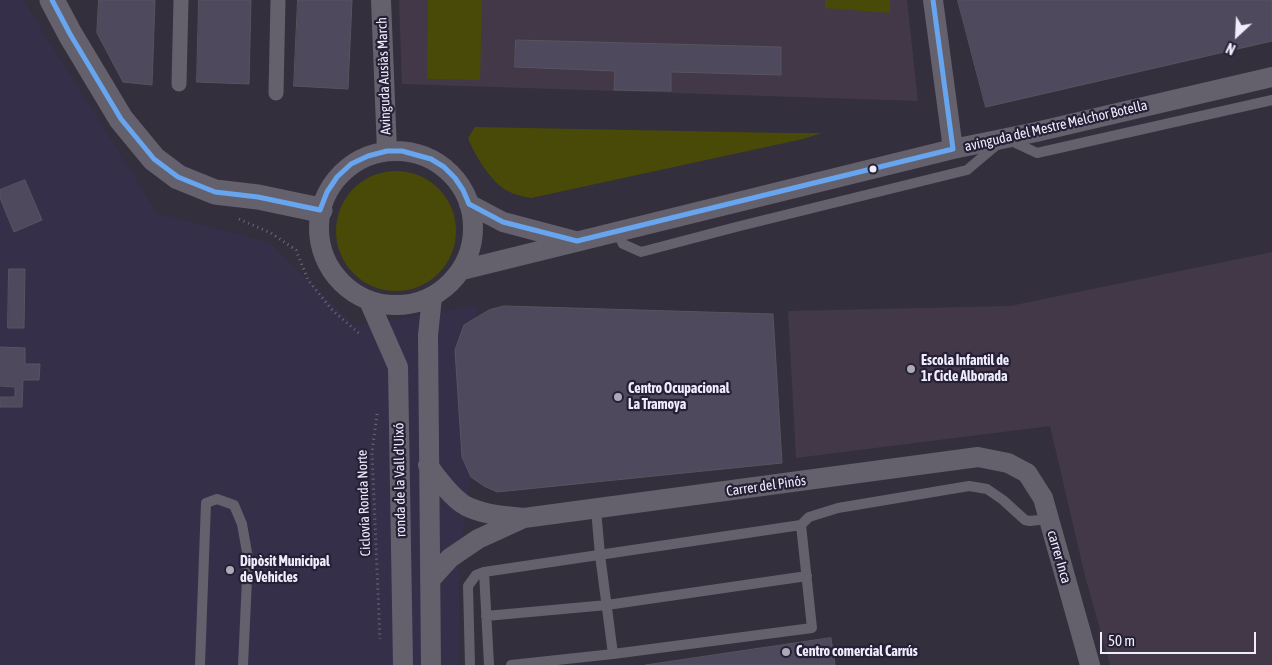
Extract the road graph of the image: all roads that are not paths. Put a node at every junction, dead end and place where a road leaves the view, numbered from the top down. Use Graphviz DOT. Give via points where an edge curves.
graph roads {
  1 [pos="52,0"];
  2 [pos="181,0"];
  3 [pos="278,0"];
  4 [pos="381,0"];
  5 [pos="933,0"];
  6 [pos="1272,76"];
  7 [pos="179,84"];
  8 [pos="276,93"];
  9 [pos="1272,100"];
  10 [pos="1005,138"];
  11 [pos="953,149"];
  12 [pos="387,151"];
  13 [pos="469,204"];
  14 [pos="320,210"];
  15 [pos="617,232"];
  16 [pos="577,241"];
  17 [pos="462,270"];
  18 [pos="432,298"];
  19 [pos="369,302"];
  20 [pos="1008,463"];
  21 [pos="428,465"];
  22 [pos="596,508"];
  23 [pos="524,518"];
  24 [pos="1048,518"];
  25 [pos="801,525"];
  26 [pos="600,555"];
  27 [pos="484,572"];
  28 [pos="807,576"];
  29 [pos="430,580"];
  30 [pos="607,605"];
  31 [pos="486,616"];
  32 [pos="613,654"];
  33 [pos="200,665"];
  34 [pos="243,665"];
  35 [pos="403,665"];
  36 [pos="431,665"];
  37 [pos="470,665"];
  38 [pos="489,665"];
  39 [pos="511,665"];
  40 [pos="1090,665"];
  1 -- 14 [label="street" via="121,119 154,159 178,177 215,192"];
  2 -- 7 [label="street"];
  3 -- 8 [label="street"];
  4 -- 12 [label="street, Avinguda Ausiàs March"];
  5 -- 11 [label="street"];
  6 -- 10 [label="street, avinguda del Mestre Melchor Botella"];
  9 -- 10 [label="lane" via="1037,153"];
  10 -- 11 [label="street, avinguda del Mestre Melchor Botella"];
  10 -- 15 [label="lane" via="967,170 640,252 623,244"];
  11 -- 15 [label="street, avinguda del Mestre Melchor Botella"];
  12 -- 13 [label="street" via="417,154 444,167 459,184"];
  12 -- 14 [label="street" via="351,164 337,177"];
  13 -- 16 [label="street, avinguda del Mestre Melchor Botella" via="503,222"];
  13 -- 17 [label="street" via="473,226 471,249"];
  14 -- 19 [label="street" via="320,248 327,265 352,293"];
  15 -- 16 [label="street, avinguda del Mestre Melchor Botella"];
  16 -- 17 [label="street, avinguda del Mestre Melchor Botella"];
  17 -- 18 [label="street"];
  18 -- 19 [label="street" via="390,306"];
  18 -- 21 [label="street, ronda de la Vall d'Uixó" via="428,336"];
  19 -- 35 [label="street, ronda de la Vall d'Uixó" via="398,367"];
  20 -- 22 [label="street, Carrer del Pinós" via="978,457"];
  20 -- 24 [label="street, carrer Inca" via="1027,472 1043,498"];
  21 -- 23 [label="street, Carrer del Pinós" via="438,480 465,505 490,514"];
  21 -- 29 [label="street, ronda de la Vall d'Uixó"];
  22 -- 23 [label="street, Carrer del Pinós"];
  22 -- 26 [label="lane"];
  23 -- 29 [label="street, Carrer del Pinós" via="478,539 450,558"];
  24 -- 25 [label="lane" via="1025,520 987,489 969,486 838,508 809,517"];
  24 -- 40 [label="street, carrer Inca"];
  25 -- 26 [label="lane"];
  25 -- 28 [label="lane"];
  26 -- 27 [label="lane"];
  26 -- 30 [label="lane"];
  27 -- 31 [label="lane"];
  27 -- 37 [label="lane" via="476,575 468,586"];
  28 -- 30 [label="lane"];
  28 -- 32 [label="lane" via="812,628"];
  29 -- 36 [label="street, ronda de la Vall d'Uixó"];
  30 -- 31 [label="lane"];
  30 -- 32 [label="lane"];
  31 -- 38 [label="lane"];
  32 -- 39 [label="lane"];
  33 -- 34 [label="lane" via="206,503 217,499 234,505 242,524 248,558"];
}
